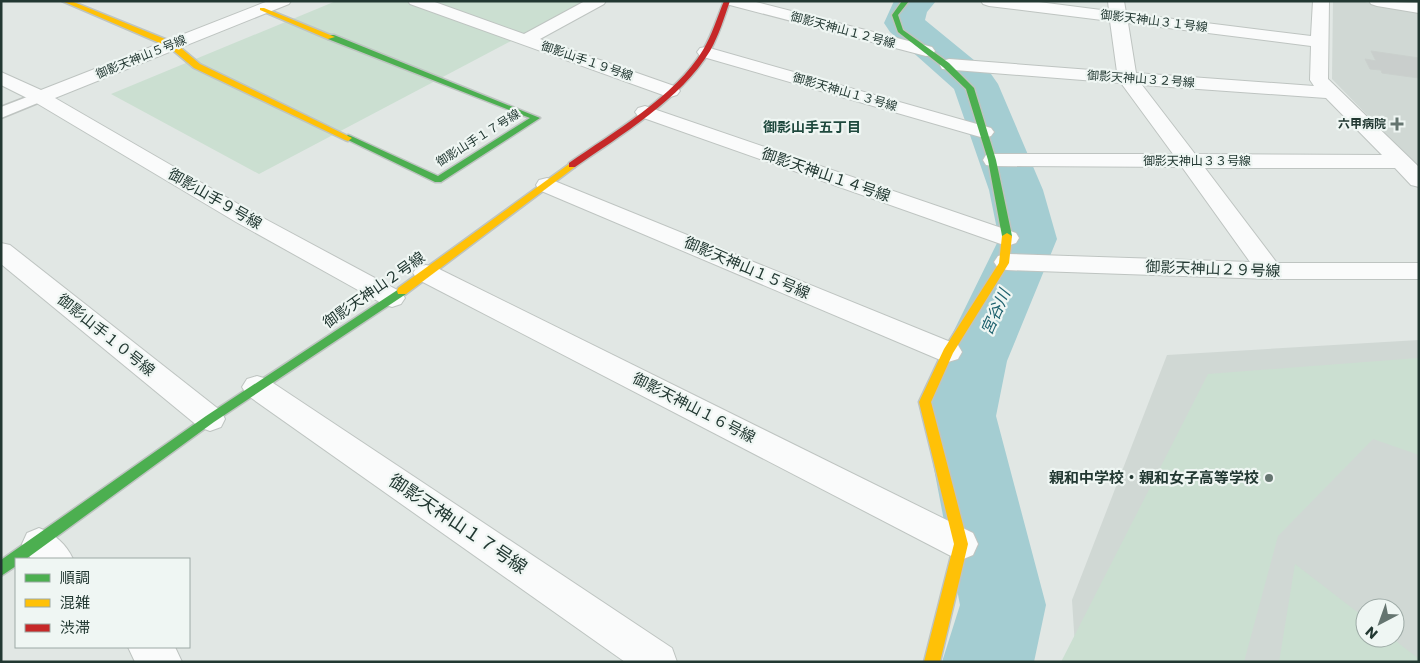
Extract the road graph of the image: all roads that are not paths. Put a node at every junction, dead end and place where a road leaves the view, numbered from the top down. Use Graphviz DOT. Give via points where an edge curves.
graph roads {
  1 [pos="65,1"];
  2 [pos="282,1"];
  3 [pos="416,1"];
  4 [pos="598,1"];
  5 [pos="727,1"];
  6 [pos="732,1"];
  7 [pos="906,1"];
  8 [pos="988,1"];
  9 [pos="1321,1"];
  10 [pos="1377,1"];
  11 [pos="1419,8"];
  12 [pos="262,9"];
  13 [pos="1117,9"];
  14 [pos="525,40"];
  15 [pos="1319,42"];
  16 [pos="172,45"];
  17 [pos="926,51"];
  18 [pos="706,52"];
  19 [pos="948,65"];
  20 [pos="1,78"];
  21 [pos="1127,78"];
  22 [pos="670,90"];
  23 [pos="1333,93"];
  24 [pos="40,97"];
  25 [pos="644,112"];
  26 [pos="1,113"];
  27 [pos="984,132"];
  28 [pos="993,160"];
  29 [pos="1188,161"];
  30 [pos="1400,162"];
  31 [pos="1419,180"];
  32 [pos="547,185"];
  33 [pos="1006,254"];
  34 [pos="5,259"];
  35 [pos="1270,271"];
  36 [pos="1419,271"];
  37 [pos="426,273"];
  38 [pos="392,298"];
  39 [pos="948,352"];
  40 [pos="257,386"];
  41 [pos="210,419"];
  42 [pos="961,544"];
  43 [pos="47,551"];
  44 [pos="29,558"];
  45 [pos="15,564"];
  46 [pos="1,569"];
  47 [pos="148,648"];
  48 [pos="163,662"];
  49 [pos="658,662"];
  50 [pos="932,662"];
  1 -- 16 [label="street"];
  2 -- 12 [label="street, 御影天神山５号線"];
  3 -- 14 [label="street"];
  4 -- 14 [label="street, 御影山手１９号線"];
  5 -- 18 [label="street, 御影天神山２号線"];
  6 -- 17 [label="street, 御影天神山１２号線"];
  7 -- 17 [label="street" via="895,15 900,31"];
  8 -- 13 [label="street, 御影天神山３１号線"];
  9 -- 15 [label="street"];
  10 -- 11 [label="street"];
  12 -- 16 [label="street, 御影天神山５号線"];
  12 -- 16 [label="street, 御影山手１７号線" via="536,118 438,180 197,66"];
  13 -- 15 [label="street, 御影天神山３１号線"];
  13 -- 21 [label="street"];
  14 -- 22 [label="street, 御影山手１９号線"];
  15 -- 23 [label="street" via="1319,80"];
  16 -- 24 [label="street, 御影天神山５号線"];
  17 -- 19 [label="street"];
  18 -- 22 [label="street, 御影天神山２号線" via="682,81"];
  18 -- 27 [label="street, 御影天神山１３号線"];
  19 -- 21 [label="street, 御影天神山３２号線"];
  19 -- 27 [label="street" via="970,88"];
  20 -- 24 [label="street"];
  21 -- 23 [label="street, 御影天神山３２号線"];
  21 -- 29 [label="street"];
  22 -- 25 [label="street, 御影天神山２号線"];
  23 -- 30 [label="street"];
  24 -- 26 [label="lane"];
  24 -- 38 [label="street, 御影山手９号線" via="244,217"];
  25 -- 32 [label="street, 御影天神山２号線"];
  25 -- 33 [label="street, 御影天神山１４号線"];
  27 -- 28 [label="street"];
  28 -- 29 [label="street, 御影天神山３３号線"];
  28 -- 33 [label="street"];
  29 -- 30 [label="street, 御影天神山３３号線"];
  29 -- 35 [label="street"];
  30 -- 31 [label="street"];
  32 -- 37 [label="street, 御影天神山２号線"];
  32 -- 39 [label="street, 御影天神山１５号線"];
  33 -- 35 [label="street, 御影天神山２９号線" via="1042,264"];
  33 -- 39 [label="street"];
  34 -- 41 [label="street, 御影山手１０号線"];
  35 -- 36 [label="street, 御影天神山２９号線"];
  37 -- 38 [label="street, 御影天神山２号線"];
  37 -- 42 [label="street, 御影天神山１６号線"];
  38 -- 40 [label="street, 御影天神山２号線"];
  39 -- 42 [label="street" via="925,402"];
  40 -- 41 [label="street, 御影天神山２号線"];
  40 -- 49 [label="street, 御影天神山１７号線"];
  41 -- 43 [label="street, 御影天神山２号線"];
  42 -- 50 [label="street"];
  43 -- 44 [label="street, 御影天神山２号線"];
  45 -- 46 [label="street, 御影天神山２号線"];
  47 -- 48 [label="street"];
}
